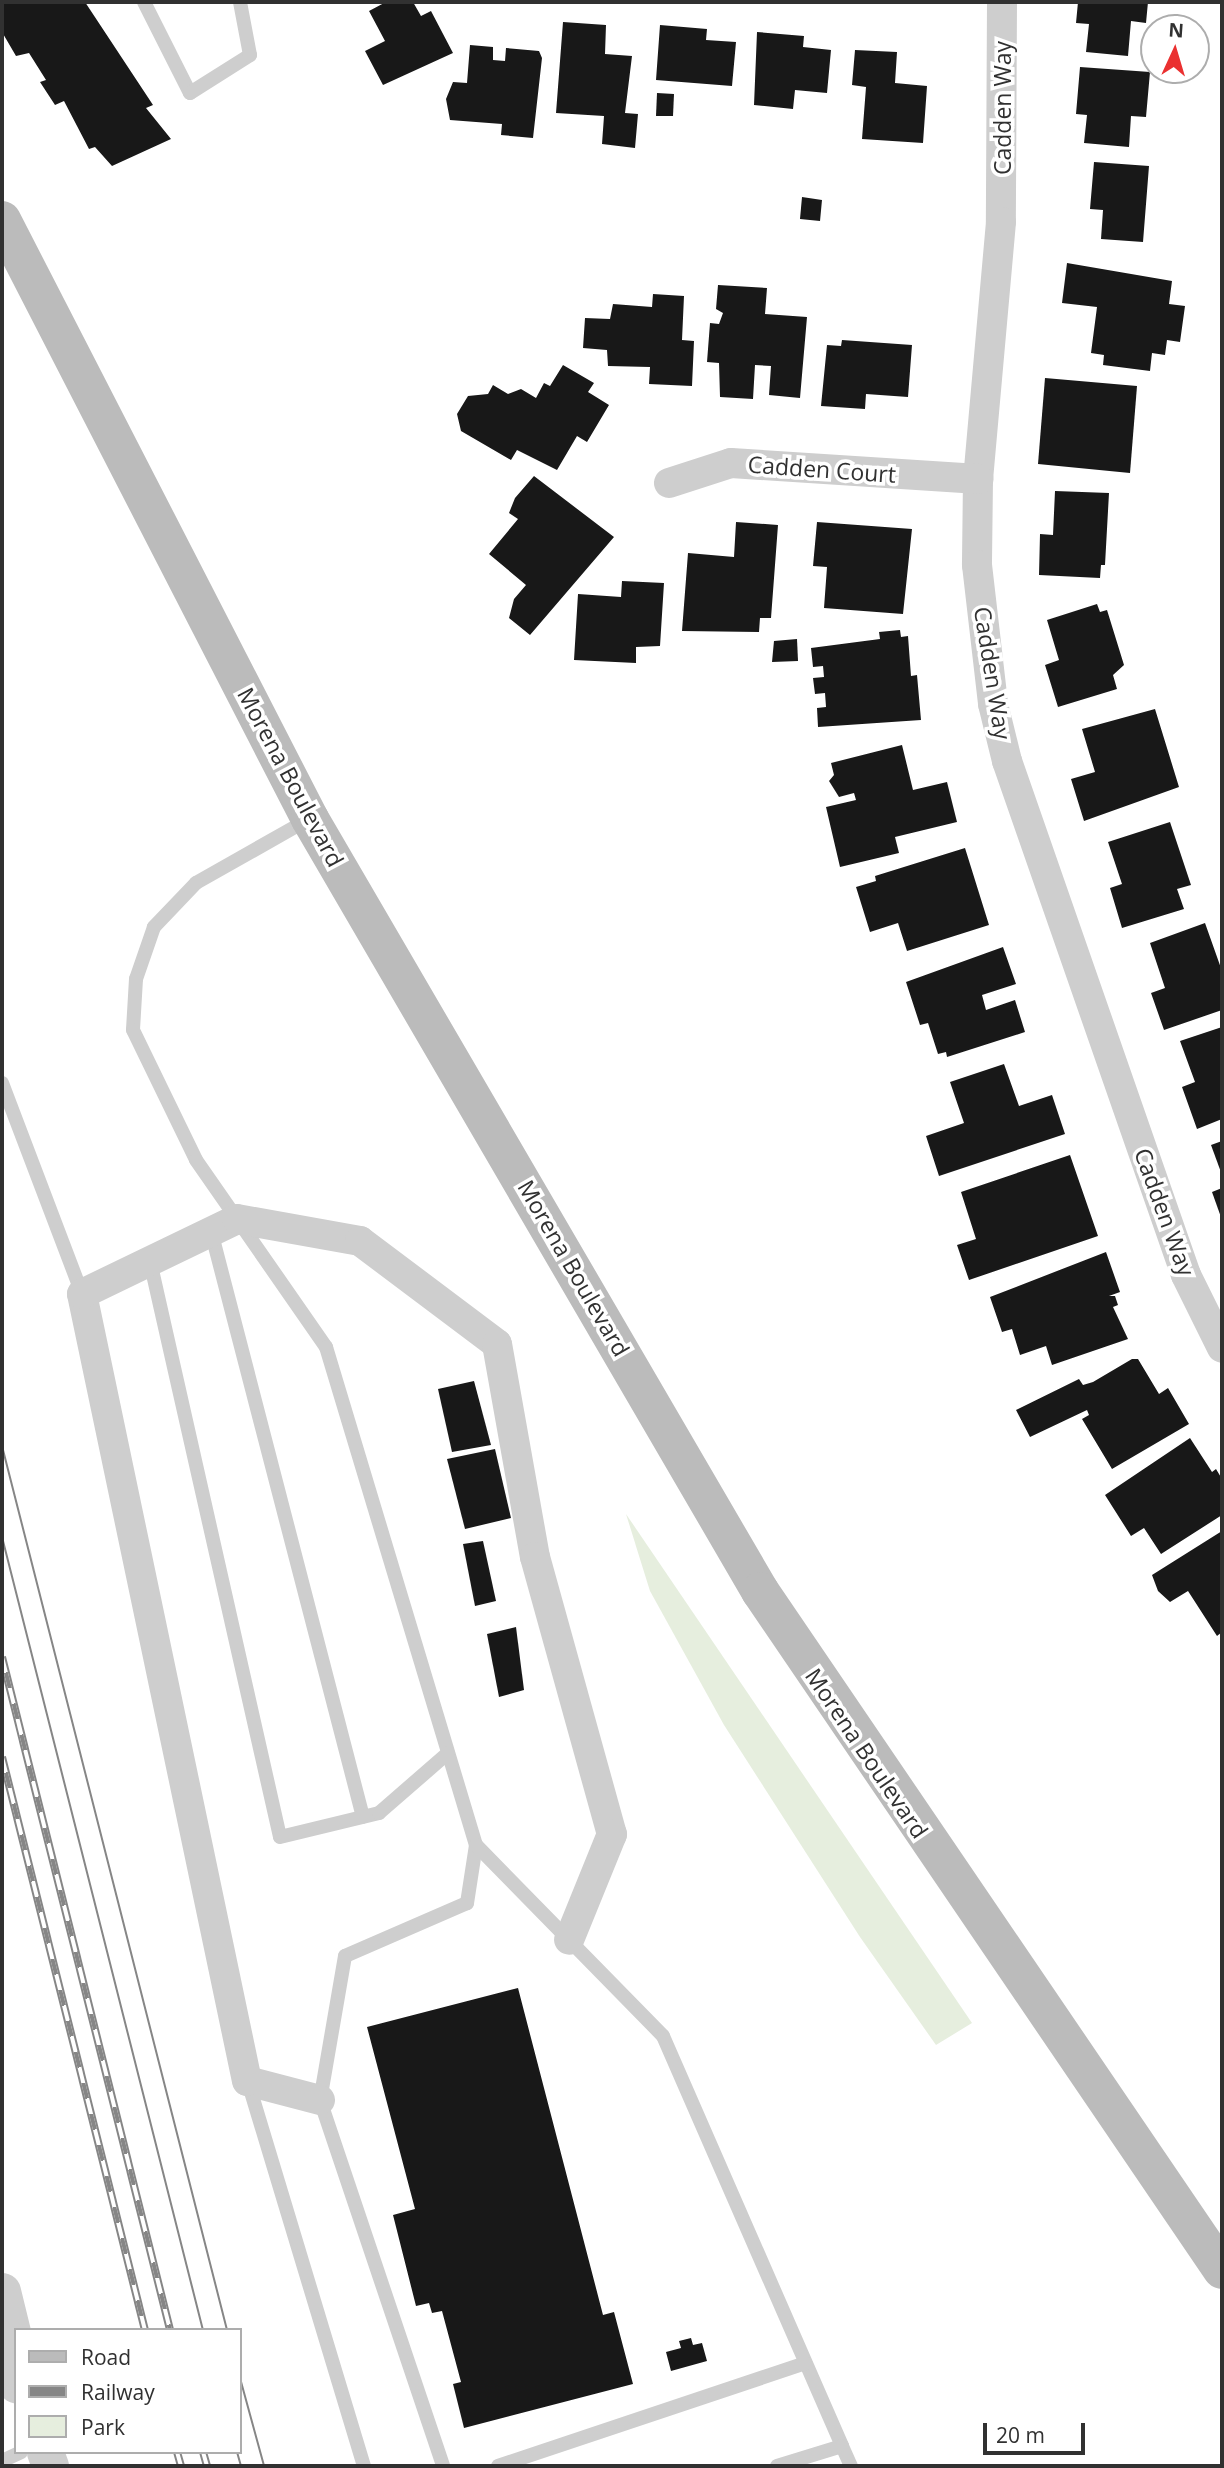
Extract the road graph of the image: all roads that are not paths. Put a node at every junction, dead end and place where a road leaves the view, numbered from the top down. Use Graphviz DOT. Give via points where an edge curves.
graph roads {
  1 [pos="144,2"];
  2 [pos="240,2"];
  3 [pos="1002,2"];
  4 [pos="2,220"];
  5 [pos="978,480"];
  6 [pos="669,483"];
  7 [pos="310,819"];
  8 [pos="2,1083"];
  9 [pos="224,1225"];
  10 [pos="150,1261"];
  11 [pos="82,1294"];
  12 [pos="1222,1348"];
  13 [pos="448,1753"];
  14 [pos="362,1817"];
  15 [pos="476,1845"];
  16 [pos="569,1940"];
  17 [pos="247,2081"];
  18 [pos="320,2100"];
  19 [pos="1222,2270"];
  20 [pos="2,2291"];
  21 [pos="14,2340"];
  22 [pos="806,2362"];
  23 [pos="2,2365"];
  24 [pos="14,2381"];
  25 [pos="842,2446"];
  26 [pos="364,2466"];
  27 [pos="443,2466"];
  28 [pos="498,2466"];
  29 [pos="777,2466"];
  30 [pos="851,2466"];
  1 -- 2 [label="lane" via="190,93 250,55"];
  3 -- 5 [label="street, Cadden Way" via="1001,222"];
  4 -- 7 [label="main road, Morena Boulevard"];
  5 -- 6 [label="street, Cadden Court" via="731,463"];
  5 -- 12 [label="street, Cadden Way" via="977,565 993,704 1007,761 1186,1275"];
  7 -- 9 [label="lane" via="196,883 154,927 136,979 133,1030"];
  7 -- 19 [label="main road, Morena Boulevard" via="760,1591"];
  8 -- 11 [label="lane"];
  9 -- 10 [label="street"];
  9 -- 13 [label="lane" via="326,1347"];
  9 -- 14 [label="lane"];
  9 -- 16 [label="street" via="360,1241 496,1344 534,1557 612,1834"];
  10 -- 11 [label="street"];
  10 -- 14 [label="lane" via="280,1837"];
  11 -- 17 [label="street"];
  13 -- 14 [label="lane" via="379,1813"];
  13 -- 15 [label="lane"];
  15 -- 16 [label="lane"];
  15 -- 18 [label="lane" via="467,1903 345,1956"];
  16 -- 22 [label="lane" via="663,2036"];
  17 -- 18 [label="street"];
  17 -- 26 [label="lane"];
  18 -- 27 [label="lane"];
  20 -- 21 [label="street"];
  22 -- 25 [label="lane"];
  22 -- 28 [label="lane"];
  23 -- 24 [label="street"];
  25 -- 29 [label="lane"];
  25 -- 30 [label="lane"];
}
